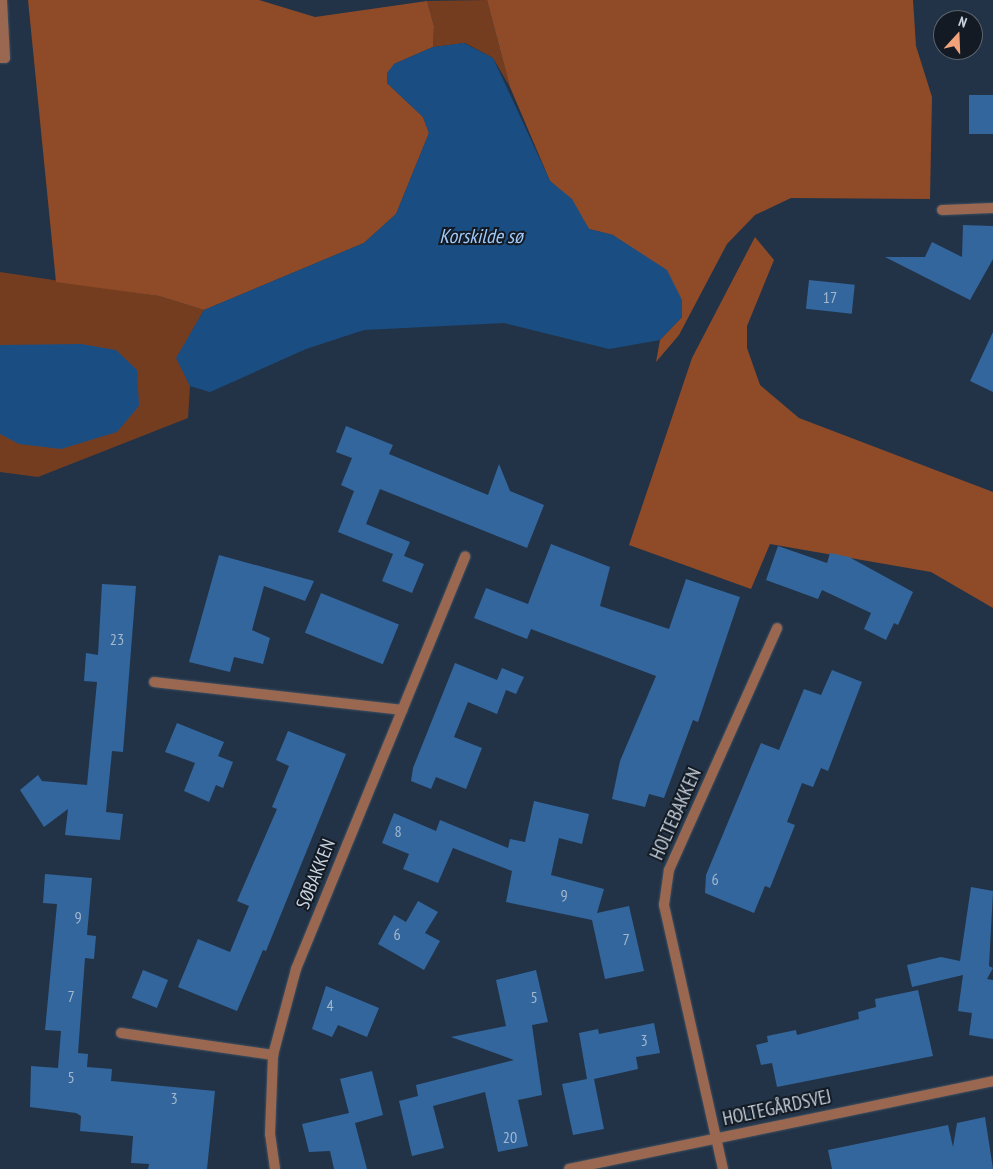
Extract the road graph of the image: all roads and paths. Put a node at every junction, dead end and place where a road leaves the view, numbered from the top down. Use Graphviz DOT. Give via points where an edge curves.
graph roads {
  1 [pos="2,0"];
  2 [pos="0,58"];
  3 [pos="993,208"];
  4 [pos="942,210"];
  5 [pos="466,556"];
  6 [pos="778,628"];
  7 [pos="154,682"];
  8 [pos="402,710"];
  9 [pos="121,1033"];
  10 [pos="273,1055"];
  11 [pos="993,1081"];
  12 [pos="717,1138"];
  13 [pos="275,1169"];
  14 [pos="569,1169"];
  15 [pos="724,1169"];
  1 -- 2 [label="street" via="5,58"];
  3 -- 4 [label="street"];
  5 -- 8 [label="street, SØBAKKEN"];
  6 -- 12 [label="street, HOLTEBAKKEN" via="669,870 664,905"];
  7 -- 8 [label="street"];
  8 -- 10 [label="street, SØBAKKEN" via="296,969"];
  9 -- 10 [label="street"];
  10 -- 13 [label="street, SØBAKKEN" via="270,1134"];
  11 -- 12 [label="street, HOLTEGÅRDSVEJ"];
  12 -- 14 [label="street, HOLTEGÅRDSVEJ"];
  12 -- 15 [label="street, HOLTEBAKKEN"];
}
